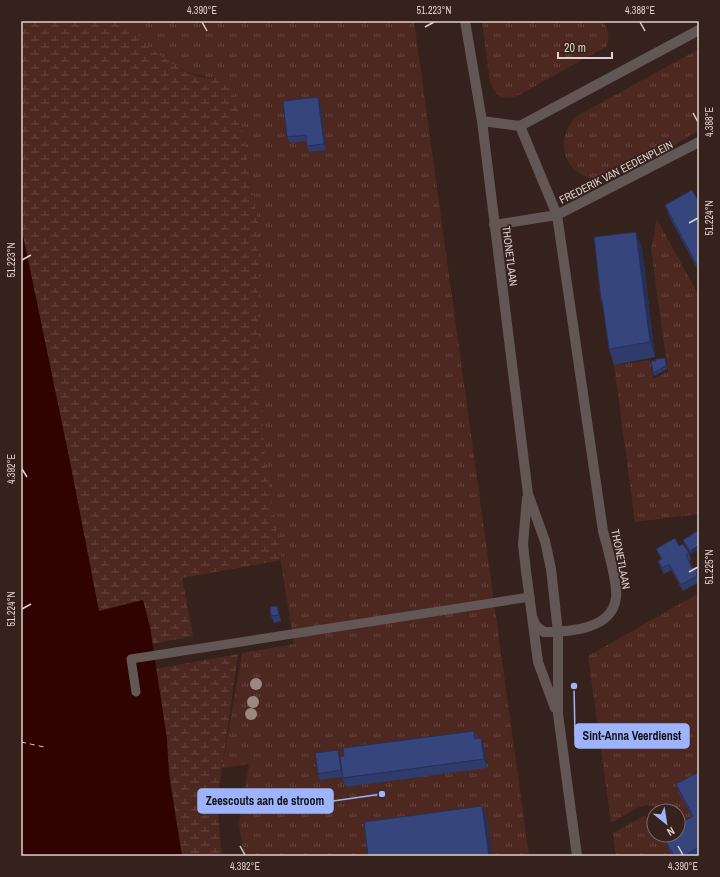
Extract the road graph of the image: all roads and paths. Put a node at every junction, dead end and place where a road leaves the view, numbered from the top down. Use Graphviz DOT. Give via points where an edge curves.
graph roads {
  1 [pos="465,21"];
  2 [pos="699,30"];
  3 [pos="482,121"];
  4 [pos="520,126"];
  5 [pos="699,142"];
  6 [pos="557,215"];
  7 [pos="494,225"];
  8 [pos="528,494"];
  9 [pos="530,597"];
  10 [pos="533,619"];
  11 [pos="558,632"];
  12 [pos="136,692"];
  13 [pos="558,714"];
  14 [pos="577,856"];
  1 -- 3 [label="street, THONETLAAN"];
  2 -- 4 [label="street"];
  3 -- 4 [label="street"];
  3 -- 7 [label="street, THONETLAAN"];
  4 -- 6 [label="street, THONETLAAN"];
  5 -- 6 [label="street, FREDERIK VAN EEDENPLEIN"];
  6 -- 7 [label="street, FREDERIK VAN EEDENPLEIN"];
  6 -- 11 [label="street, THONETLAAN" via="603,531 612,563 616,598 611,611 600,622 581,629"];
  7 -- 8 [label="street, THONETLAAN"];
  8 -- 9 [label="street, THONETLAAN" via="523,544"];
  8 -- 11 [label="street, THONETLAAN" via="545,541"];
  9 -- 10 [label="street, THONETLAAN"];
  9 -- 12 [label="lane" via="131,659"];
  10 -- 11 [label="street, THONETLAAN" via="536,626 544,632"];
  10 -- 13 [label="street, THONETLAAN" via="538,662"];
  11 -- 13 [label="street, THONETLAAN"];
  13 -- 14 [label="street, THONETLAAN"];
}
